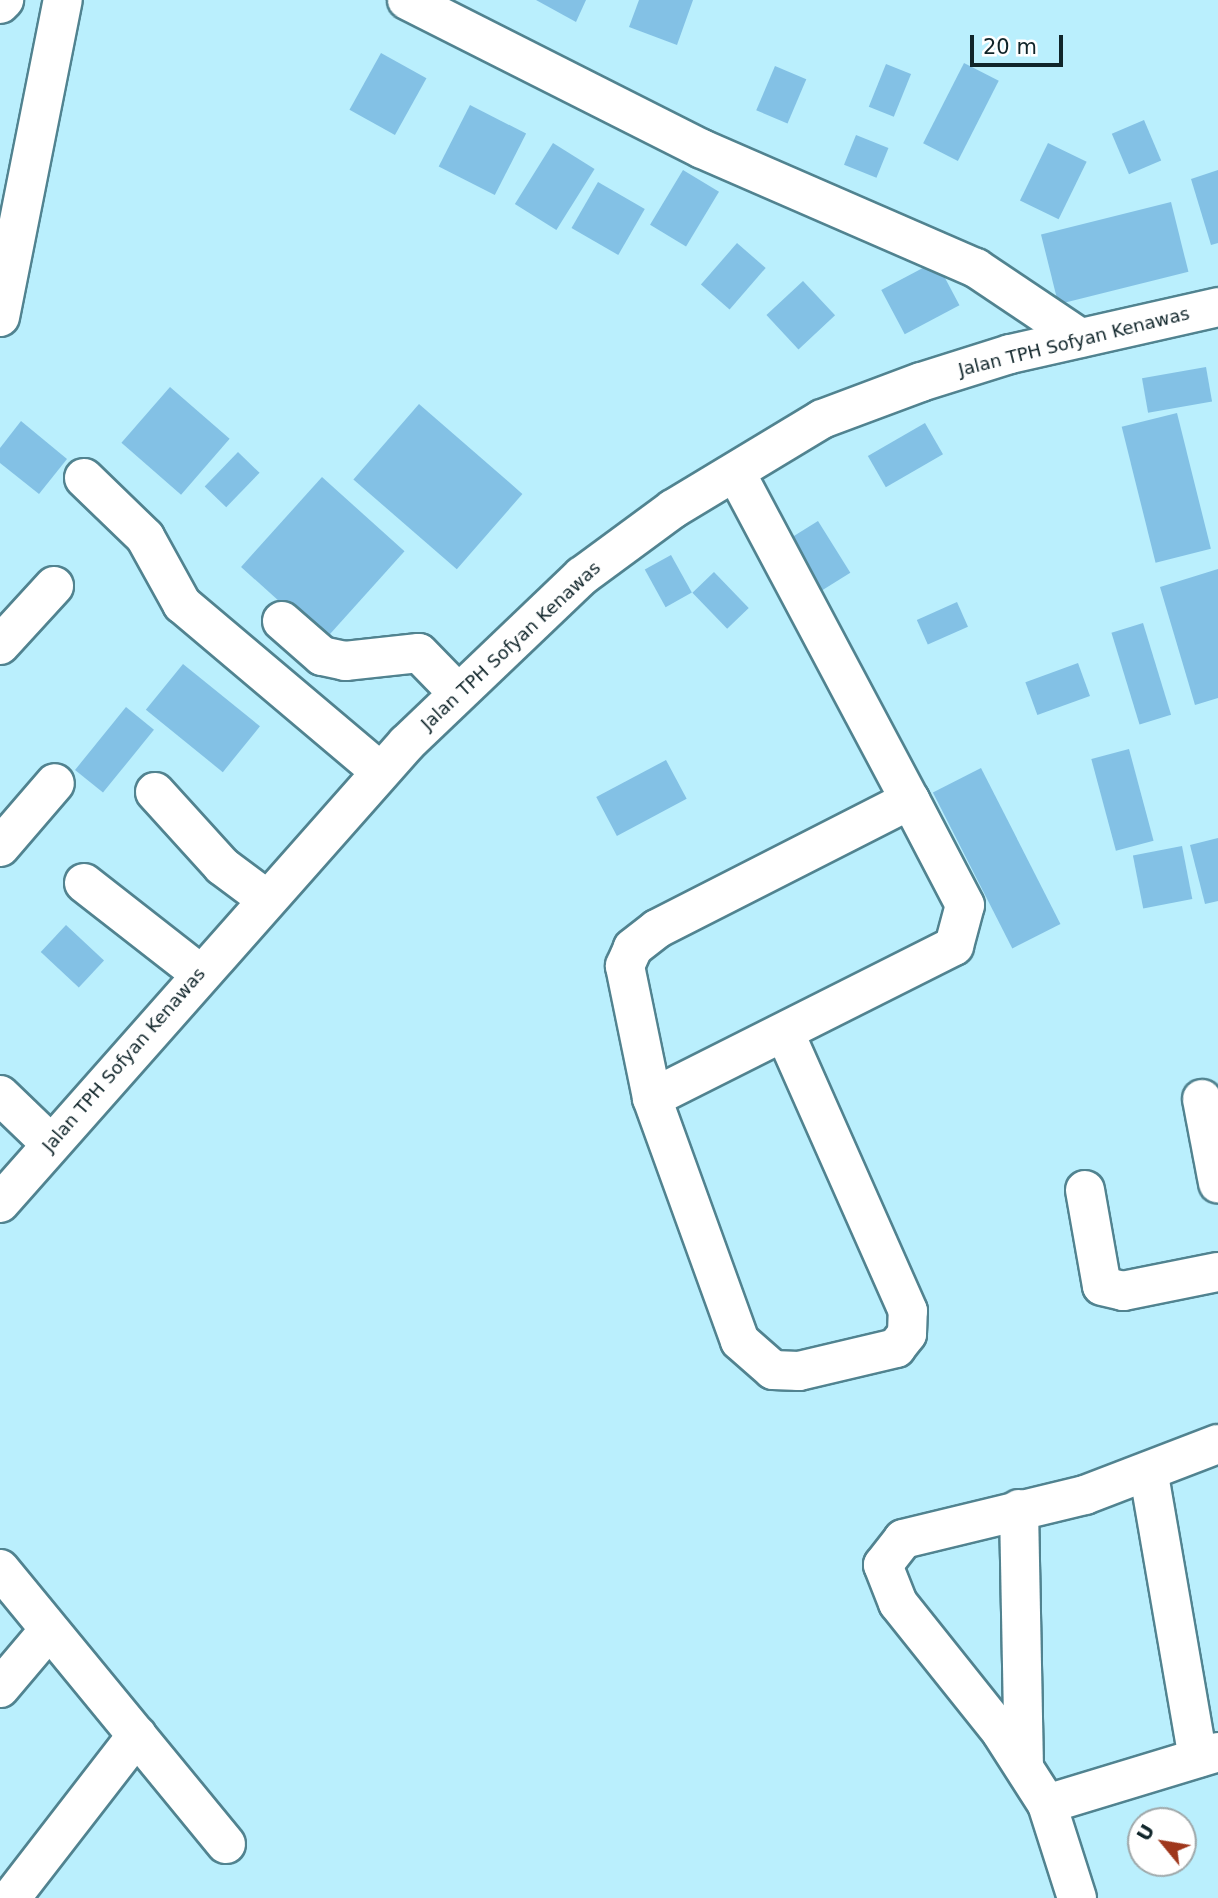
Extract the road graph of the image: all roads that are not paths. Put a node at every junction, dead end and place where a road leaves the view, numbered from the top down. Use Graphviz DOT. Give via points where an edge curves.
graph roads {
  1 [pos="4,0"];
  2 [pos="63,0"];
  3 [pos="407,0"];
  4 [pos="0,4"];
  5 [pos="12,198"];
  6 [pos="1218,307"];
  7 [pos="0,317"];
  8 [pos="1080,338"];
  9 [pos="736,473"];
  10 [pos="84,478"];
  11 [pos="54,586"];
  12 [pos="282,621"];
  13 [pos="0,645"];
  14 [pos="457,692"];
  15 [pos="381,772"];
  16 [pos="55,783"];
  17 [pos="155,792"];
  18 [pos="910,800"];
  19 [pos="0,847"];
  20 [pos="84,883"];
  21 [pos="265,898"];
  22 [pos="198,973"];
  23 [pos="785,1033"];
  24 [pos="0,1095"];
  25 [pos="652,1098"];
  26 [pos="1202,1099"];
  27 [pos="51,1144"];
  28 [pos="1218,1183"];
  29 [pos="1085,1190"];
  30 [pos="0,1203"];
  31 [pos="1218,1272"];
  32 [pos="1218,1444"];
  33 [pos="1149,1475"];
  34 [pos="1019,1509"];
  35 [pos="0,1569"];
  36 [pos="49,1630"];
  37 [pos="0,1688"];
  38 [pos="137,1735"];
  39 [pos="1208,1755"];
  40 [pos="1024,1765"];
  41 [pos="1047,1804"];
  42 [pos="226,1844"];
  43 [pos="11,1898"];
  44 [pos="1077,1898"];
  1 -- 4 [label="street"];
  2 -- 5 [label="street"];
  3 -- 8 [label="street" via="702,149 976,268"];
  5 -- 7 [label="street"];
  6 -- 8 [label="street, Jalan TPH Sofyan Kenawas"];
  8 -- 9 [label="street, Jalan TPH Sofyan Kenawas" via="933,378 822,419"];
  9 -- 14 [label="street, Jalan TPH Sofyan Kenawas" via="673,509 582,576"];
  9 -- 18 [label="street"];
  10 -- 15 [label="street" via="145,537 182,604"];
  11 -- 13 [label="street"];
  12 -- 14 [label="street" via="322,656 345,661 406,650 419,653"];
  14 -- 15 [label="street, Jalan TPH Sofyan Kenawas"];
  15 -- 21 [label="street, Jalan TPH Sofyan Kenawas"];
  16 -- 19 [label="street"];
  17 -- 21 [label="street" via="222,866"];
  18 -- 23 [label="street" via="965,905 962,934 943,954"];
  18 -- 25 [label="street" via="657,929 633,948 625,976"];
  20 -- 22 [label="street"];
  21 -- 22 [label="street, Jalan TPH Sofyan Kenawas"];
  22 -- 27 [label="street, Jalan TPH Sofyan Kenawas"];
  23 -- 25 [label="street"];
  23 -- 25 [label="street" via="908,1311 907,1334 886,1354 799,1371 758,1362 740,1341 704,1254"];
  24 -- 27 [label="street"];
  26 -- 28 [label="street"];
  27 -- 30 [label="street, Jalan TPH Sofyan Kenawas"];
  29 -- 31 [label="street" via="1102,1286 1123,1291"];
  32 -- 33 [label="street"];
  33 -- 34 [label="street"];
  33 -- 39 [label="street"];
  34 -- 40 [label="street"];
  34 -- 40 [label="street" via="902,1539 883,1565 898,1603"];
  35 -- 36 [label="street"];
  36 -- 37 [label="street"];
  36 -- 38 [label="street"];
  38 -- 42 [label="street"];
  38 -- 43 [label="street"];
  39 -- 41 [label="street"];
  40 -- 41 [label="street"];
  41 -- 44 [label="street"];
}
